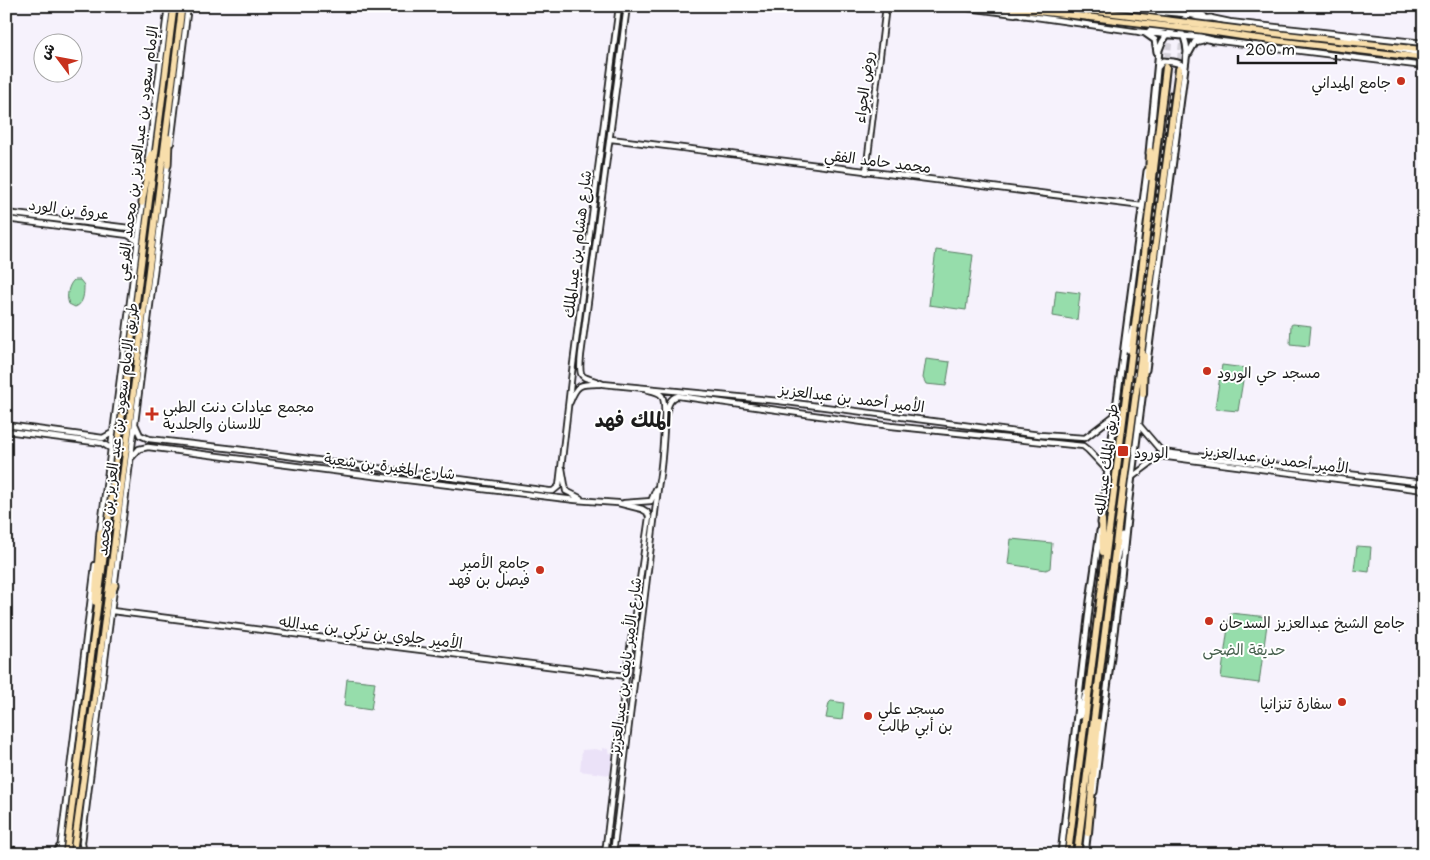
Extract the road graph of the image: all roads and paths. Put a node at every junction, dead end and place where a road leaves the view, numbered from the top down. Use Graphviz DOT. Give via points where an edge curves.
graph roads {
  1 [pos="168,6"];
  2 [pos="174,6"];
  3 [pos="182,6"];
  4 [pos="188,6"];
  5 [pos="619,6"];
  6 [pos="627,6"];
  7 [pos="886,6"];
  8 [pos="952,6"];
  9 [pos="991,6"];
  10 [pos="1062,6"];
  11 [pos="1115,6"];
  12 [pos="1160,6"];
  13 [pos="1194,6"];
  14 [pos="1000,7"];
  15 [pos="1168,9"];
  16 [pos="1142,10"];
  17 [pos="1154,12"];
  18 [pos="1088,13"];
  19 [pos="1188,14"];
  20 [pos="1024,15"];
  21 [pos="1212,18"];
  22 [pos="1179,25"];
  23 [pos="1309,30"];
  24 [pos="1140,32"];
  25 [pos="1167,34"];
  26 [pos="1184,36"];
  27 [pos="1204,38"];
  28 [pos="1212,40"];
  29 [pos="1361,42"];
  30 [pos="1424,44"];
  31 [pos="1384,45"];
  32 [pos="1424,50"];
  33 [pos="1424,54"];
  34 [pos="1424,58"];
  35 [pos="1424,66"];
  36 [pos="1166,67"];
  37 [pos="1179,69"];
  38 [pos="1185,76"];
  39 [pos="1156,84"];
  40 [pos="170,99"];
  41 [pos="157,138"];
  42 [pos="610,139"];
  43 [pos="1150,151"];
  44 [pos="1174,155"];
  45 [pos="168,165"];
  46 [pos="866,172"];
  47 [pos="142,203"];
  48 [pos="1142,206"];
  49 [pos="6,212"];
  50 [pos="6,219"];
  51 [pos="1158,222"];
  52 [pos="1147,223"];
  53 [pos="140,224"];
  54 [pos="129,228"];
  55 [pos="128,235"];
  56 [pos="138,242"];
  57 [pos="1145,320"];
  58 [pos="1134,322"];
  59 [pos="1122,369"];
  60 [pos="580,372"];
  61 [pos="604,384"];
  62 [pos="638,388"];
  63 [pos="1143,394"];
  64 [pos="568,407"];
  65 [pos="1115,415"];
  66 [pos="665,419"];
  67 [pos="136,424"];
  68 [pos="6,425"];
  69 [pos="974,425"];
  70 [pos="1139,425"];
  71 [pos="6,431"];
  72 [pos="112,433"];
  73 [pos="972,435"];
  74 [pos="149,439"];
  75 [pos="103,440"];
  76 [pos="148,447"];
  77 [pos="110,449"];
  78 [pos="131,458"];
  79 [pos="562,467"];
  80 [pos="1108,471"];
  81 [pos="1355,475"];
  82 [pos="1132,477"];
  83 [pos="660,480"];
  84 [pos="1354,481"];
  85 [pos="1424,483"];
  86 [pos="559,486"];
  87 [pos="1424,490"];
  88 [pos="1129,499"];
  89 [pos="586,500"];
  90 [pos="620,504"];
  91 [pos="648,513"];
  92 [pos="1102,520"];
  93 [pos="100,532"];
  94 [pos="1113,571"];
  95 [pos="1102,583"];
  96 [pos="115,585"];
  97 [pos="112,611"];
  98 [pos="103,636"];
  99 [pos="90,659"];
  100 [pos="1100,672"];
  101 [pos="626,676"];
  102 [pos="1088,688"];
  103 [pos="1064,831"];
  104 [pos="1088,833"];
  105 [pos="62,839"];
  106 [pos="82,842"];
  107 [pos="6,849"];
  108 [pos="1064,853"];
  109 [pos="28,854"];
  110 [pos="53,854"];
  111 [pos="62,854"];
  112 [pos="66,854"];
  113 [pos="72,854"];
  114 [pos="80,854"];
  115 [pos="84,854"];
  116 [pos="605,854"];
  117 [pos="614,854"];
  118 [pos="1077,854"];
  119 [pos="1085,854"];
  1 -- 47 [label="street, الإمام سعود بن عبدالعزيز بن محمد الفرعي"];
  2 -- 41 [label="main road, طريق الإمام سعود بن عبد العزيز بن محمد"];
  3 -- 40 [label="main road, طريق الإمام سعود بن عبد العزيز بن محمد"];
  4 -- 45 [label="street"];
  5 -- 64 [label="street, شارع هشام بن عبدالملك"];
  6 -- 42 [label="street, شارع هشام بن عبدالملك"];
  7 -- 46 [label="street, روض الجواء"];
  8 -- 20 [label="street"];
  9 -- 14 [label="main road"];
  10 -- 18 [label="main road"];
  11 -- 16 [label="street"];
  12 -- 16 [label="main road"];
  13 -- 19 [label="main road"];
  13 -- 21 [label="main road" via="1200,14"];
  14 -- 18 [label="main road"];
  14 -- 20 [label="main road"];
  15 -- 17 [label="main road"];
  15 -- 19 [label="main road"];
  15 -- 22 [label="main road"];
  16 -- 17 [label="main road"];
  16 -- 24 [label="main road" via="1153,16 1154,22 1150,29"];
  17 -- 22 [label="main road"];
  18 -- 29 [label="main road, bridge"];
  18 -- 34 [label="main road, bridge" via="1253,38"];
  19 -- 21 [label="main road"];
  19 -- 22 [label="main road"];
  20 -- 24 [label="street"];
  21 -- 22 [label="main road"];
  21 -- 23 [label="street"];
  21 -- 28 [label="main road" via="1200,27 1200,32"];
  22 -- 24 [label="main road"];
  22 -- 25 [label="main road"];
  22 -- 26 [label="main road"];
  22 -- 27 [label="main road"];
  23 -- 29 [label="street" via="1355,38"];
  23 -- 30 [label="street"];
  24 -- 25 [label="main road"];
  24 -- 39 [label="main road" via="1153,37 1157,44"];
  25 -- 26 [label="main road"];
  25 -- 39 [label="main road" via="1159,50"];
  26 -- 27 [label="main road"];
  26 -- 38 [label="main road" via="1187,48"];
  27 -- 28 [label="main road"];
  28 -- 35 [label="street"];
  28 -- 38 [label="main road" via="1195,42 1192,46"];
  29 -- 31 [label="main road"];
  31 -- 32 [label="main road"];
  31 -- 33 [label="main road"];
  36 -- 52 [label="highway, طريق الملك عبدالله"];
  37 -- 51 [label="highway, طريق الملك عبدالله"];
  38 -- 39 [label="main road" via="1181,64 1163,61 1158,66"];
  38 -- 44 [label="main road, طريق الملك عبدالله"];
  39 -- 43 [label="main road"];
  40 -- 45 [label="main road"];
  40 -- 98 [label="main road, طريق الإمام سعود بن عبد العزيز بن محمد"];
  41 -- 47 [label="main road" via="152,147"];
  41 -- 99 [label="main road, طريق الإمام سعود بن عبد العزيز بن محمد"];
  42 -- 46 [label="street, محمد حامد الفقي"];
  42 -- 60 [label="street, شارع هشام بن عبدالملك"];
  43 -- 48 [label="main road"];
  43 -- 52 [label="highway"];
  44 -- 51 [label="main road"];
  44 -- 63 [label="main road, طريق الملك عبدالله"];
  45 -- 67 [label="street"];
  46 -- 48 [label="street, محمد حامد الفقي"];
  47 -- 53 [label="street, الإمام سعود بن عبدالعزيز بن محمد الفرعي"];
  48 -- 59 [label="main road"];
  49 -- 54 [label="street, عروة بن الورد"];
  50 -- 55 [label="street, عروة بن الورد"];
  51 -- 57 [label="highway, طريق الملك عبدالله"];
  52 -- 58 [label="highway, طريق الملك عبدالله"];
  53 -- 54 [label="street"];
  53 -- 56 [label="street, الإمام سعود بن عبدالعزيز بن محمد الفرعي"];
  54 -- 55 [label="street"];
  55 -- 56 [label="street"];
  56 -- 72 [label="street, الإمام سعود بن عبدالعزيز بن محمد الفرعي"];
  57 -- 63 [label="highway"];
  57 -- 94 [label="highway, طريق الملك عبدالله"];
  58 -- 59 [label="main road"];
  58 -- 95 [label="highway, طريق الملك عبدالله"];
  59 -- 65 [label="main road"];
  60 -- 61 [label="street, الأمير أحمد بن عبدالعزيز" via="583,377"];
  61 -- 62 [label="street, الأمير أحمد بن عبدالعزيز"];
  61 -- 64 [label="street" via="579,386"];
  62 -- 66 [label="street" via="659,393 664,401"];
  62 -- 69 [label="street, الأمير أحمد بن عبدالعزيز" via="779,400"];
  63 -- 70 [label="main road, طريق الملك عبدالله"];
  64 -- 79 [label="street, شارع هشام بن عبدالملك"];
  65 -- 69 [label="street, الأمير أحمد بن عبدالعزيز" via="1085,438"];
  65 -- 80 [label="main road"];
  66 -- 73 [label="street, الأمير أحمد بن عبدالعزيز" via="671,400 678,396"];
  66 -- 83 [label="street"];
  67 -- 74 [label="street" via="140,435"];
  67 -- 78 [label="street"];
  68 -- 75 [label="street"];
  69 -- 73 [label="street"];
  70 -- 81 [label="street, الأمير أحمد بن عبدالعزيز" via="1162,452"];
  70 -- 82 [label="main road, طريق الملك عبدالله"];
  71 -- 75 [label="street"];
  72 -- 75 [label="street"];
  72 -- 77 [label="street, الإمام سعود بن عبدالعزيز بن محمد الفرعي"];
  73 -- 80 [label="street, الأمير أحمد بن عبدالعزيز" via="1083,446"];
  74 -- 76 [label="street" via="144,443"];
  74 -- 86 [label="street, شارع المغيرة بن شعبة" via="549,491"];
  75 -- 77 [label="street"];
  76 -- 78 [label="street" via="139,449"];
  76 -- 89 [label="street, شارع المغيرة بن شعبة"];
  77 -- 93 [label="street, الإمام سعود بن عبدالعزيز بن محمد الفرعي"];
  78 -- 96 [label="street"];
  79 -- 86 [label="street, شارع هشام بن عبدالملك"];
  79 -- 89 [label="street" via="566,491"];
  80 -- 92 [label="main road"];
  81 -- 84 [label="street"];
  81 -- 85 [label="street, الأمير أحمد بن عبدالعزيز"];
  82 -- 84 [label="street, الأمير أحمد بن عبدالعزيز" via="1160,456"];
  82 -- 88 [label="main road, طريق الملك عبدالله"];
  83 -- 90 [label="street" via="651,501"];
  83 -- 117 [label="street, شارع الأمير نايف بن عبدالعزيز"];
  84 -- 87 [label="street, الأمير أحمد بن عبدالعزيز"];
  88 -- 94 [label="main road"];
  88 -- 104 [label="main road, طريق الملك عبدالله"];
  89 -- 90 [label="street, شارع المغيرة بن شعبة"];
  90 -- 91 [label="street, شارع المغيرة بن شعبة"];
  91 -- 101 [label="street, شارع الأمير نايف بن عبدالعزيز"];
  92 -- 95 [label="highway"];
  92 -- 103 [label="main road"];
  93 -- 99 [label="main road"];
  93 -- 105 [label="street, الإمام سعود بن عبدالعزيز بن محمد الفرعي"];
  94 -- 100 [label="highway, طريق الملك عبدالله"];
  95 -- 102 [label="highway, طريق الملك عبدالله"];
  96 -- 97 [label="street"];
  96 -- 98 [label="main road"];
  97 -- 101 [label="street, الأمير جلوي بن تركي بن عبدالله"];
  97 -- 106 [label="street"];
  98 -- 113 [label="main road, طريق الإمام سعود بن عبد العزيز بن محمد"];
  99 -- 112 [label="main road, طريق الإمام سعود بن عبد العزيز بن محمد"];
  100 -- 104 [label="highway"];
  100 -- 118 [label="highway, طريق الملك عبدالله"];
  101 -- 116 [label="street, شارع الأمير نايف بن عبدالعزيز"];
  102 -- 103 [label="main road" via="1080,713"];
  102 -- 108 [label="highway, طريق الملك عبدالله"];
  103 -- 108 [label="main road"];
  104 -- 119 [label="main road, طريق الملك عبدالله"];
  105 -- 110 [label="street"];
  105 -- 111 [label="street, الإمام سعود بن عبدالعزيز بن محمد الفرعي"];
  106 -- 114 [label="street"];
  106 -- 115 [label="street"];
  107 -- 109 [label="main road"];
}
